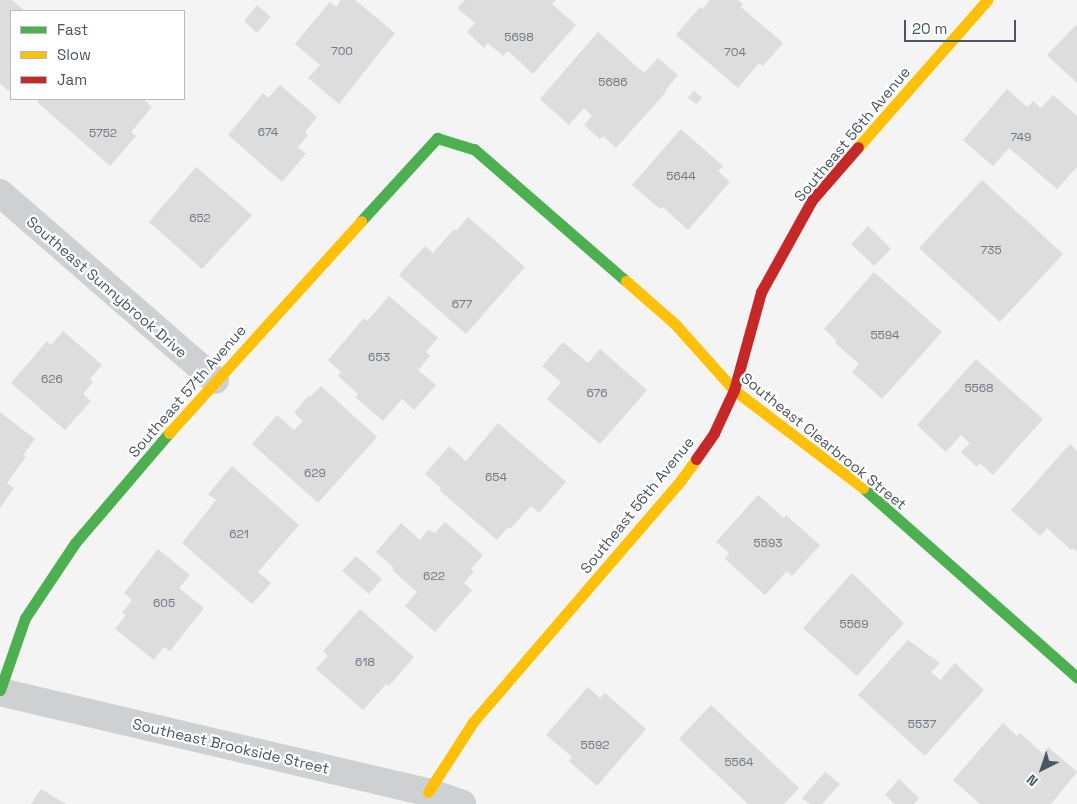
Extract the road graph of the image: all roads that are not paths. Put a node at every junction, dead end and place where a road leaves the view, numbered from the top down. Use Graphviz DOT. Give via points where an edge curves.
graph roads {
  1 [pos="987,0"];
  2 [pos="437,138"];
  3 [pos="0,193"];
  4 [pos="215,380"];
  5 [pos="734,390"];
  6 [pos="1077,677"];
  7 [pos="0,691"];
  8 [pos="428,792"];
  9 [pos="462,804"];
  1 -- 5 [label="street, Southeast 56th Avenue" via="812,200 761,292"];
  2 -- 4 [label="street, Southeast 57th Avenue"];
  2 -- 5 [label="street, Southeast Clearbrook Street" via="474,150 675,324"];
  3 -- 4 [label="street, Southeast Sunnybrook Drive"];
  4 -- 7 [label="street, Southeast 57th Avenue" via="75,543 25,618"];
  5 -- 6 [label="street, Southeast Clearbrook Street" via="860,486"];
  5 -- 8 [label="street, Southeast 56th Avenue" via="714,433 681,480 473,722"];
  7 -- 8 [label="street, Southeast Brookside Street"];
  8 -- 9 [label="street, Southeast Brookside Street"];
}
